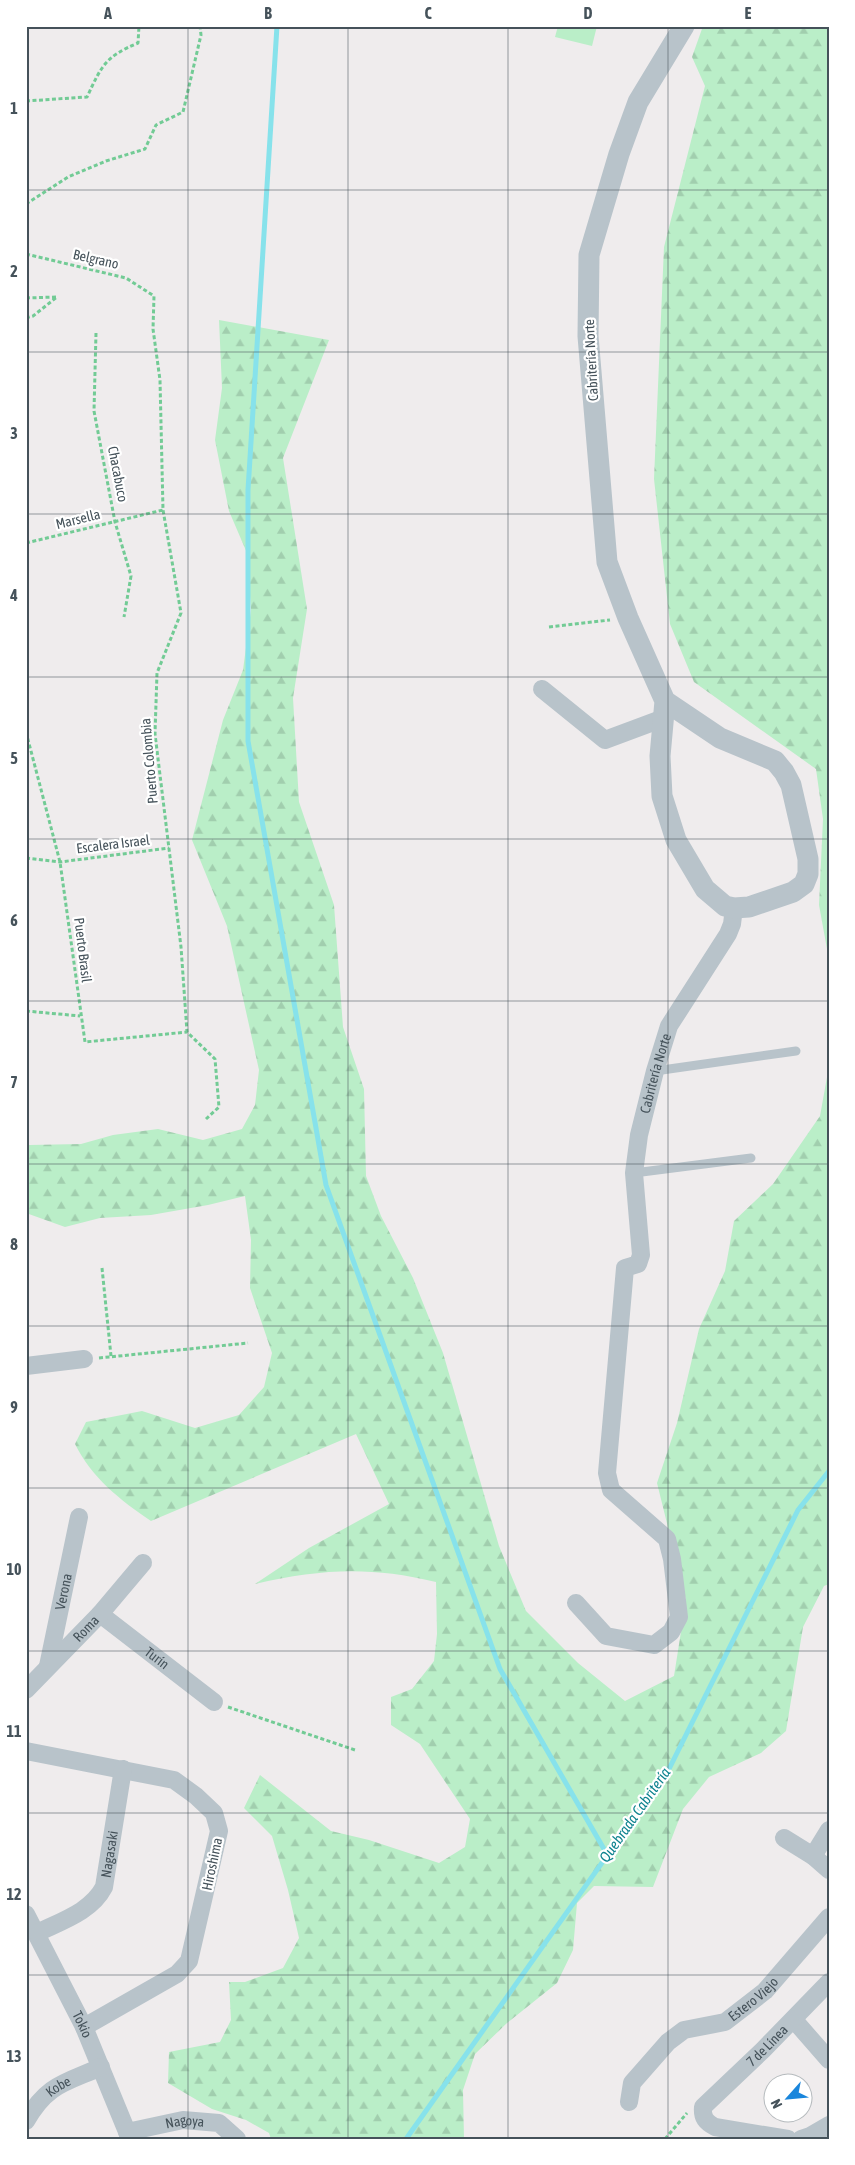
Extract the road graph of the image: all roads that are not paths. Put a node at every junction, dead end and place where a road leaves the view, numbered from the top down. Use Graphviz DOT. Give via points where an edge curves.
graph roads {
  1 [pos="684,26"];
  2 [pos="542,689"];
  3 [pos="664,710"];
  4 [pos="734,908"];
  5 [pos="796,1052"];
  6 [pos="655,1071"];
  7 [pos="751,1158"];
  8 [pos="634,1173"];
  9 [pos="84,1359"];
  10 [pos="26,1366"];
  11 [pos="79,1517"];
  12 [pos="143,1562"];
  13 [pos="576,1603"];
  14 [pos="100,1614"];
  15 [pos="48,1666"];
  16 [pos="26,1690"];
  17 [pos="214,1702"];
  18 [pos="26,1751"];
  19 [pos="123,1769"];
  20 [pos="829,1830"];
  21 [pos="784,1838"];
  22 [pos="813,1856"];
  23 [pos="829,1870"];
  24 [pos="26,1914"];
  25 [pos="829,1917"];
  26 [pos="37,1933"];
  27 [pos="829,1982"];
  28 [pos="794,2020"];
  29 [pos="84,2027"];
  30 [pos="829,2060"];
  31 [pos="101,2067"];
  32 [pos="629,2102"];
  33 [pos="26,2121"];
  34 [pos="829,2125"];
  35 [pos="128,2135"];
  36 [pos="237,2139"];
  37 [pos="788,2139"];
  38 [pos="800,2139"];
  1 -- 3 [label="street, Cabritería Norte" via="638,102 589,255 588,336 607,562"];
  2 -- 3 [label="street" via="605,740"];
  3 -- 4 [label="street, Cabritería Norte" via="660,756 662,796 668,819 676,840 705,888 725,906"];
  3 -- 4 [label="street" via="775,762 791,785 808,859 804,884 778,899 749,908"];
  4 -- 6 [label="street, Cabritería Norte" via="728,934 669,1026"];
  5 -- 6 [label="lane"];
  6 -- 8 [label="street, Cabritería Norte" via="639,1135"];
  7 -- 8 [label="lane"];
  8 -- 13 [label="street, Cabritería Norte" via="641,1255 638,1264 625,1268 607,1473 611,1490 667,1539 679,1617 671,1632 654,1645 606,1636"];
  9 -- 10 [label="street"];
  11 -- 15 [label="street, Verona"];
  12 -- 14 [label="street, Roma"];
  14 -- 15 [label="street, Roma"];
  14 -- 17 [label="street, Turín"];
  15 -- 16 [label="street, Roma"];
  18 -- 19 [label="street, Hiroshima"];
  19 -- 26 [label="street, Nagasaki" via="102,1892 88,1907"];
  19 -- 29 [label="street, Hiroshima" via="174,1780 214,1813 219,1831 189,1961 177,1974"];
  20 -- 22 [label="street"];
  21 -- 22 [label="street"];
  22 -- 23 [label="street"];
  24 -- 26 [label="street, Tokio"];
  25 -- 32 [label="street, Estero Viejo" via="759,1996 725,2022 684,2030 668,2042 632,2083"];
  26 -- 29 [label="street, Tokio"];
  27 -- 28 [label="street, 7 de Línea"];
  28 -- 30 [label="street"];
  28 -- 37 [label="street, 7 de Línea" via="703,2107 707,2123 716,2127"];
  29 -- 31 [label="street, Tokio"];
  31 -- 33 [label="street, Kobe" via="51,2089 42,2096"];
  31 -- 35 [label="street, Tokio"];
  34 -- 38 [label="street"];
  35 -- 36 [label="street, Nagoya" via="183,2120 219,2123"];
}
